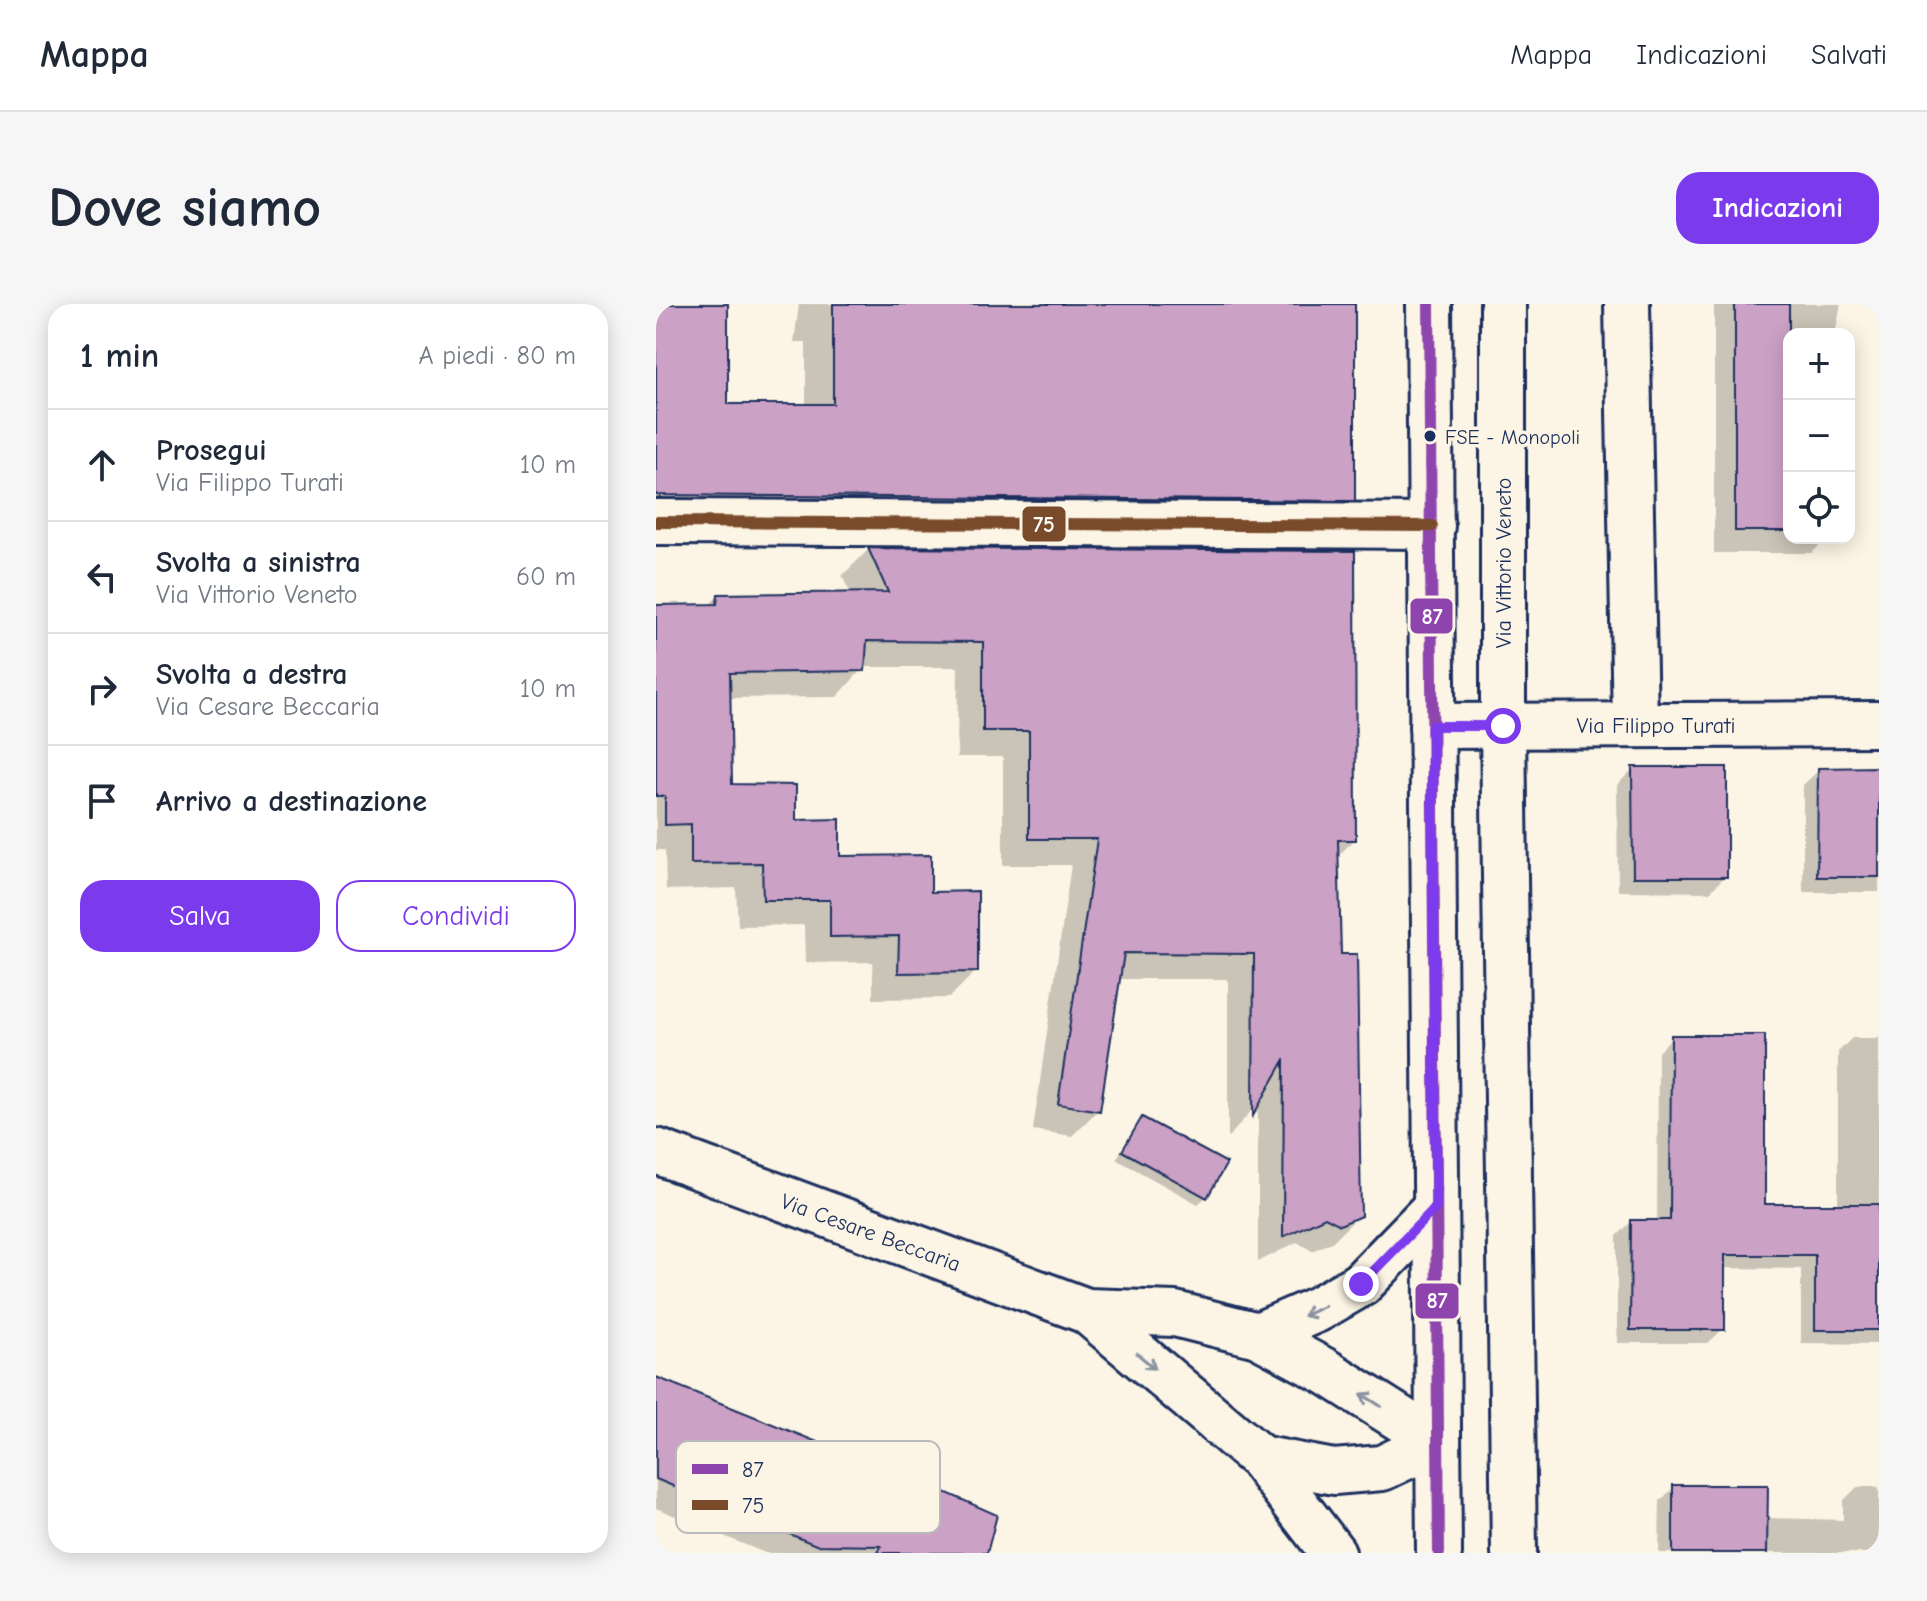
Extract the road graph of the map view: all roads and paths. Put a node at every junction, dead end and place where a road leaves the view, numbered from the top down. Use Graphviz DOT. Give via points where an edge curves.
graph roads {
  1 [pos="1429,304"];
  2 [pos="1503,304"];
  3 [pos="1627,304"];
  4 [pos="656,522"];
  5 [pos="1432,526"];
  6 [pos="1879,724"];
  7 [pos="1635,725"];
  8 [pos="1432,726"];
  9 [pos="1503,726"];
  10 [pos="656,1151"];
  11 [pos="1436,1207"];
  12 [pos="1087,1311"];
  13 [pos="1258,1335"];
  14 [pos="1437,1442"];
  15 [pos="1260,1458"];
  16 [pos="1333,1553"];
  17 [pos="1439,1553"];
  18 [pos="1514,1553"];
  1 -- 5 [label="street"];
  2 -- 9 [label="street, Via Vittorio Veneto"];
  3 -- 7 [label="street"];
  4 -- 5 [label="street"];
  5 -- 8 [label="street"];
  6 -- 7 [label="street, Via Filippo Turati"];
  7 -- 9 [label="street, Via Filippo Turati"];
  8 -- 9 [label="street, Via Filippo Turati"];
  8 -- 11 [label="street"];
  9 -- 18 [label="street, Via Vittorio Veneto"];
  10 -- 12 [label="street, Via Cesare Beccaria"];
  11 -- 13 [label="street, one-way" via="1361,1284"];
  11 -- 14 [label="street"];
  12 -- 13 [label="street, Via Cesare Beccaria" via="1175,1314"];
  12 -- 15 [label="street, Via Cesare Beccaria, one-way"];
  14 -- 13 [label="street, Via Cesare Beccaria, one-way"];
  14 -- 15 [label="street, Via Cesare Beccaria" via="1382,1468 1334,1472"];
  14 -- 17 [label="street"];
  15 -- 16 [label="street, Via Cesare Beccaria"];
}
